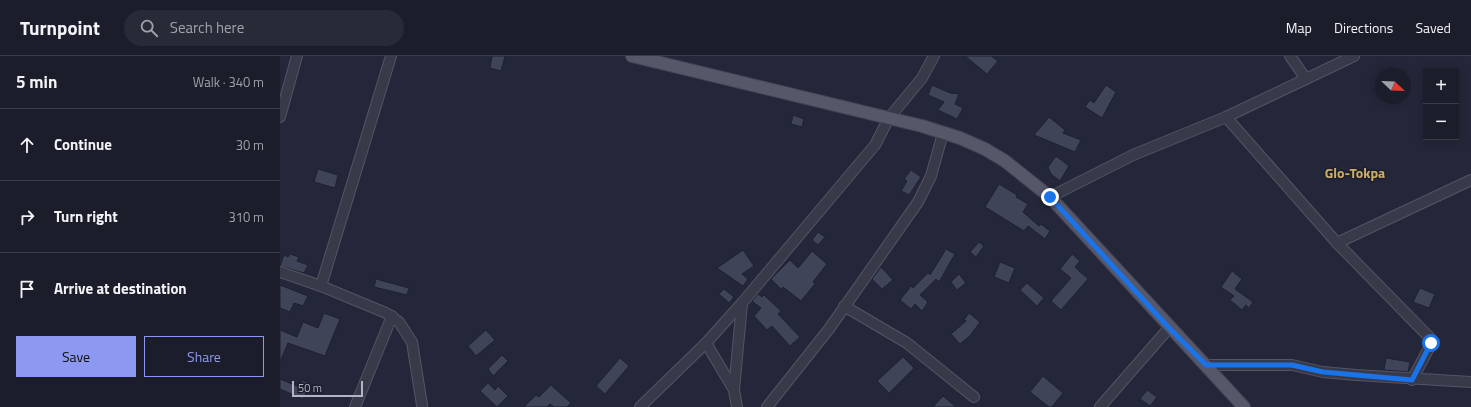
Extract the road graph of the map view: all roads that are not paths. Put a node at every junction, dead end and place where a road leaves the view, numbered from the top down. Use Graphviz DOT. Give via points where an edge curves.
graph roads {
  1 [pos="297,56"];
  2 [pos="391,56"];
  3 [pos="632,56"];
  4 [pos="934,56"];
  5 [pos="1290,56"];
  6 [pos="1354,56"];
  7 [pos="1306,79"];
  8 [pos="280,117"];
  9 [pos="1226,117"];
  10 [pos="889,118"];
  11 [pos="943,133"];
  12 [pos="1471,180"];
  13 [pos="1050,197"];
  14 [pos="1337,243"];
  15 [pos="280,272"];
  16 [pos="321,286"];
  17 [pos="742,303"];
  18 [pos="844,306"];
  19 [pos="392,316"];
  20 [pos="1169,328"];
  21 [pos="706,343"];
  22 [pos="1206,365"];
  23 [pos="1412,380"];
  24 [pos="1471,382"];
  25 [pos="734,390"];
  26 [pos="974,397"];
  27 [pos="422,405"];
  28 [pos="355,407"];
  29 [pos="640,407"];
  30 [pos="737,407"];
  31 [pos="767,407"];
  32 [pos="1100,407"];
  33 [pos="1244,407"];
  1 -- 8 [label="street"];
  2 -- 16 [label="street"];
  3 -- 10 [label="main road"];
  4 -- 10 [label="street" via="922,78"];
  5 -- 7 [label="street"];
  6 -- 7 [label="street"];
  7 -- 9 [label="street"];
  9 -- 13 [label="street" via="1133,155"];
  9 -- 14 [label="street"];
  10 -- 11 [label="main road"];
  10 -- 17 [label="street" via="875,145"];
  11 -- 13 [label="main road" via="960,138 1005,161"];
  11 -- 18 [label="street" via="931,176 922,195"];
  12 -- 14 [label="street"];
  13 -- 20 [label="main road"];
  14 -- 23 [label="street" via="1431,339 1430,346"];
  15 -- 16 [label="street"];
  16 -- 19 [label="street"];
  17 -- 21 [label="street"];
  17 -- 25 [label="street"];
  18 -- 26 [label="street" via="907,343"];
  18 -- 31 [label="street"];
  19 -- 27 [label="street" via="412,342"];
  19 -- 28 [label="street"];
  20 -- 22 [label="main road"];
  20 -- 32 [label="street"];
  21 -- 25 [label="street"];
  21 -- 29 [label="street"];
  22 -- 23 [label="street" via="1292,365 1323,372"];
  22 -- 33 [label="main road"];
  23 -- 24 [label="street"];
  25 -- 30 [label="street"];
}
